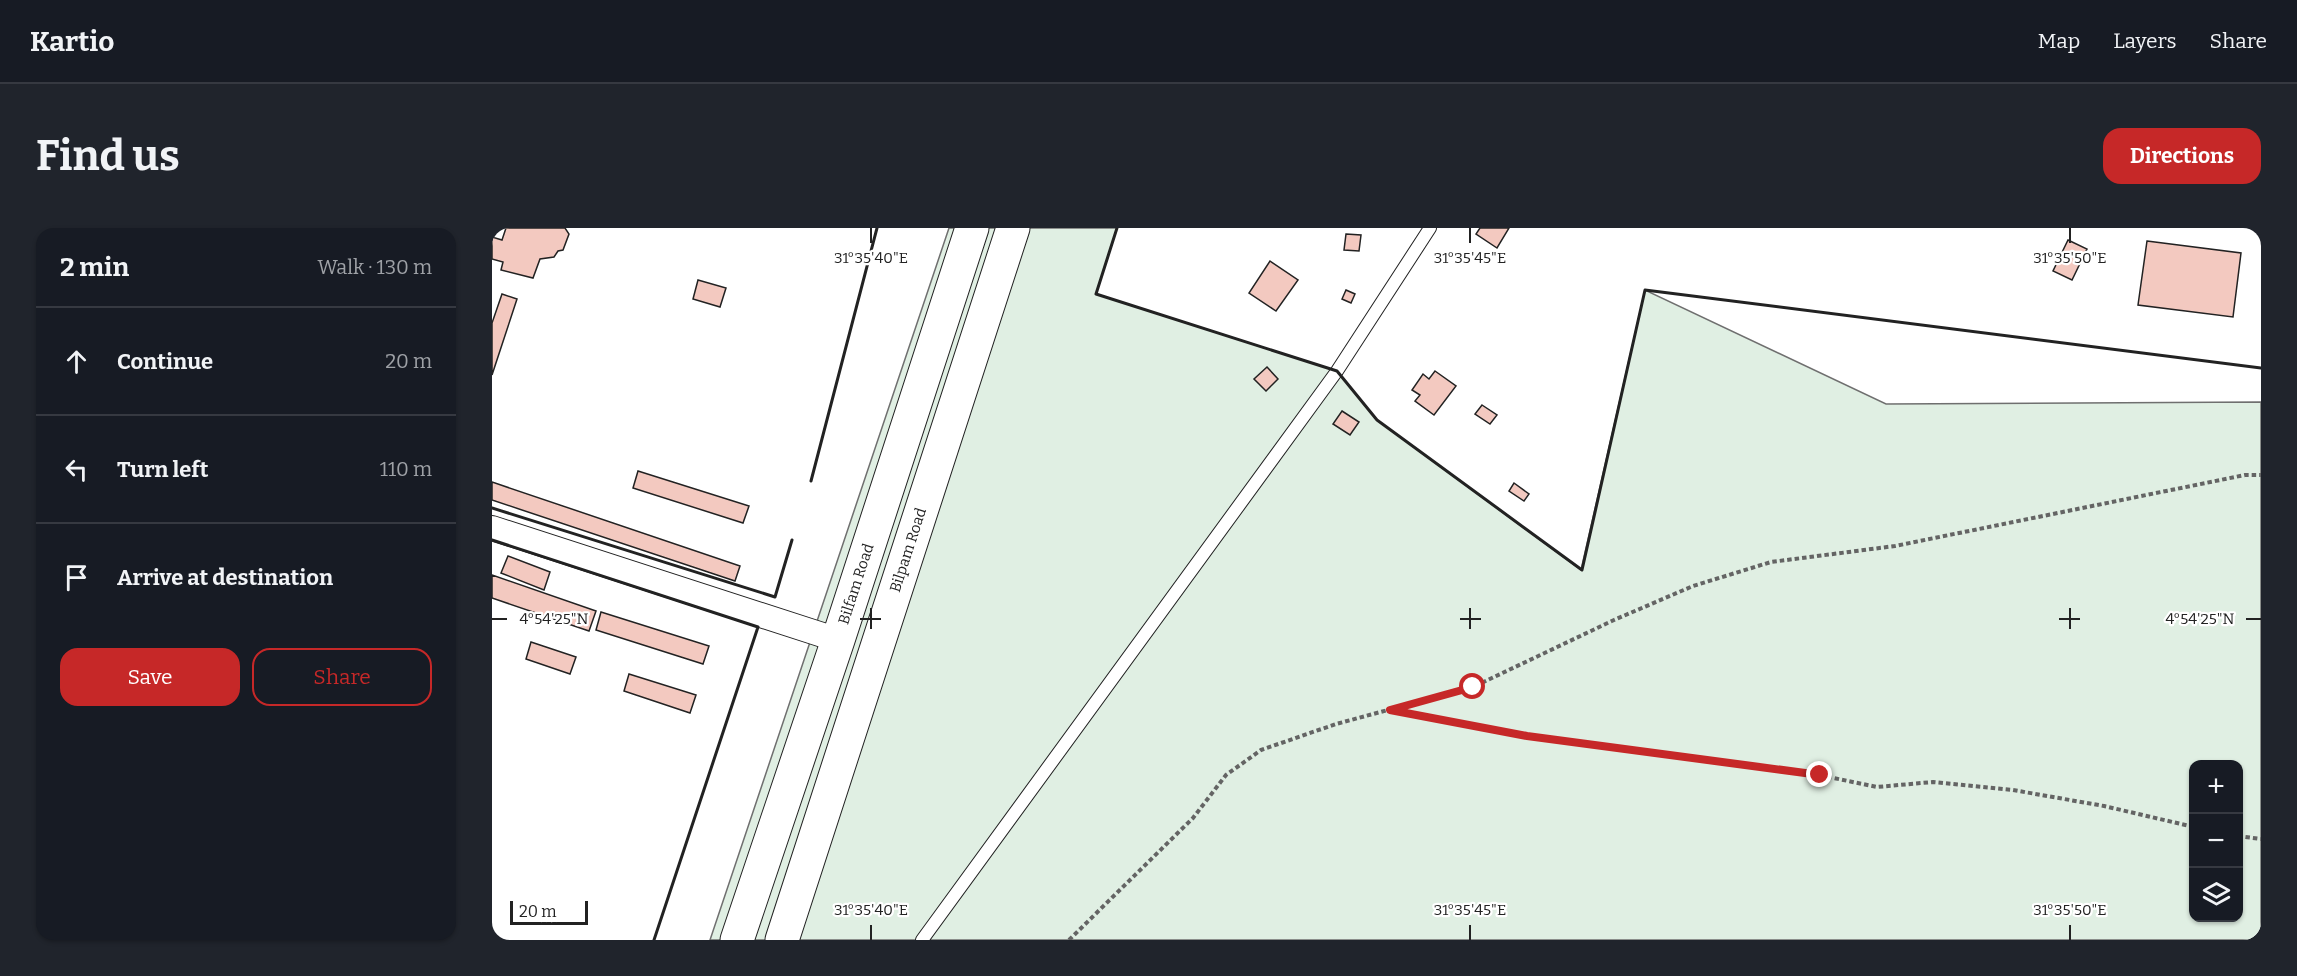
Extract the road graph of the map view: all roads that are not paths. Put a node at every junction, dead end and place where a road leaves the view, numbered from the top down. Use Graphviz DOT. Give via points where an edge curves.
graph roads {
  1 [pos="972,228"];
  2 [pos="1013,228"];
  3 [pos="1430,228"];
  4 [pos="492,528"];
  5 [pos="838,640"];
  6 [pos="737,940"];
  7 [pos="782,940"];
  8 [pos="922,940"];
  1 -- 5 [label="main road, Bilfam Road"];
  2 -- 7 [label="main road, Bilpam Road"];
  3 -- 8 [label="lane" via="1330,381"];
  4 -- 5 [label="street"];
  5 -- 6 [label="main road, Bilfam Road"];
}
